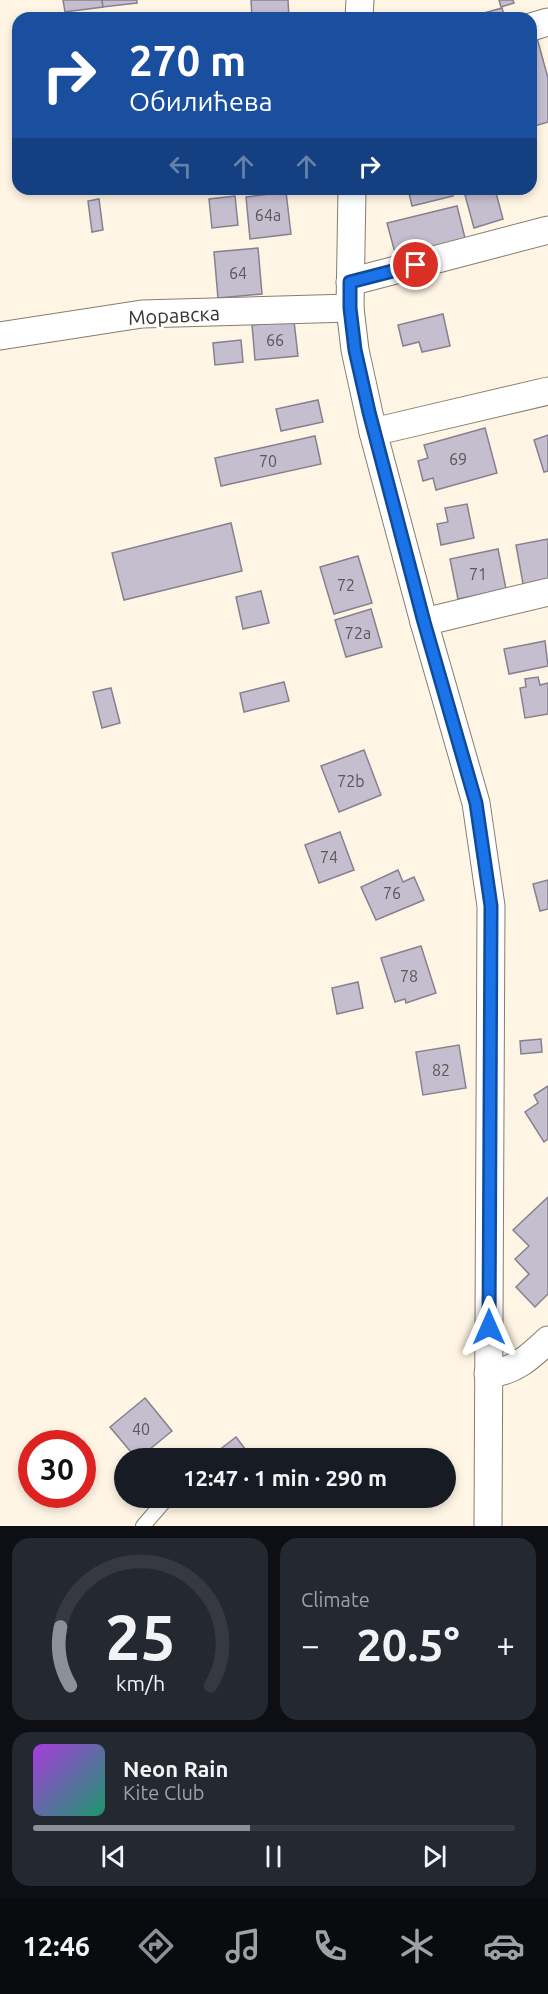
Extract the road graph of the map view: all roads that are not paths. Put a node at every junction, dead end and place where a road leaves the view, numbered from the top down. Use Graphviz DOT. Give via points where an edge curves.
graph roads {
  1 [pos="352,195"];
  2 [pos="548,230"];
  3 [pos="350,295"];
  4 [pos="0,336"];
  5 [pos="548,391"];
  6 [pos="373,432"];
  7 [pos="548,592"];
  8 [pos="424,622"];
  9 [pos="548,1340"];
  10 [pos="488,1374"];
  11 [pos="159,1508"];
  12 [pos="143,1526"];
  13 [pos="488,1526"];
  1 -- 3 [label="street"];
  2 -- 3 [label="street, Моравска"];
  3 -- 4 [label="street, Моравска" via="142,314"];
  3 -- 6 [label="street" via="355,350"];
  5 -- 6 [label="street"];
  6 -- 8 [label="street"];
  7 -- 8 [label="street"];
  8 -- 10 [label="street" via="476,803 491,906"];
  9 -- 10 [label="street" via="517,1366"];
  10 -- 13 [label="street"];
  11 -- 12 [label="lane"];
}
